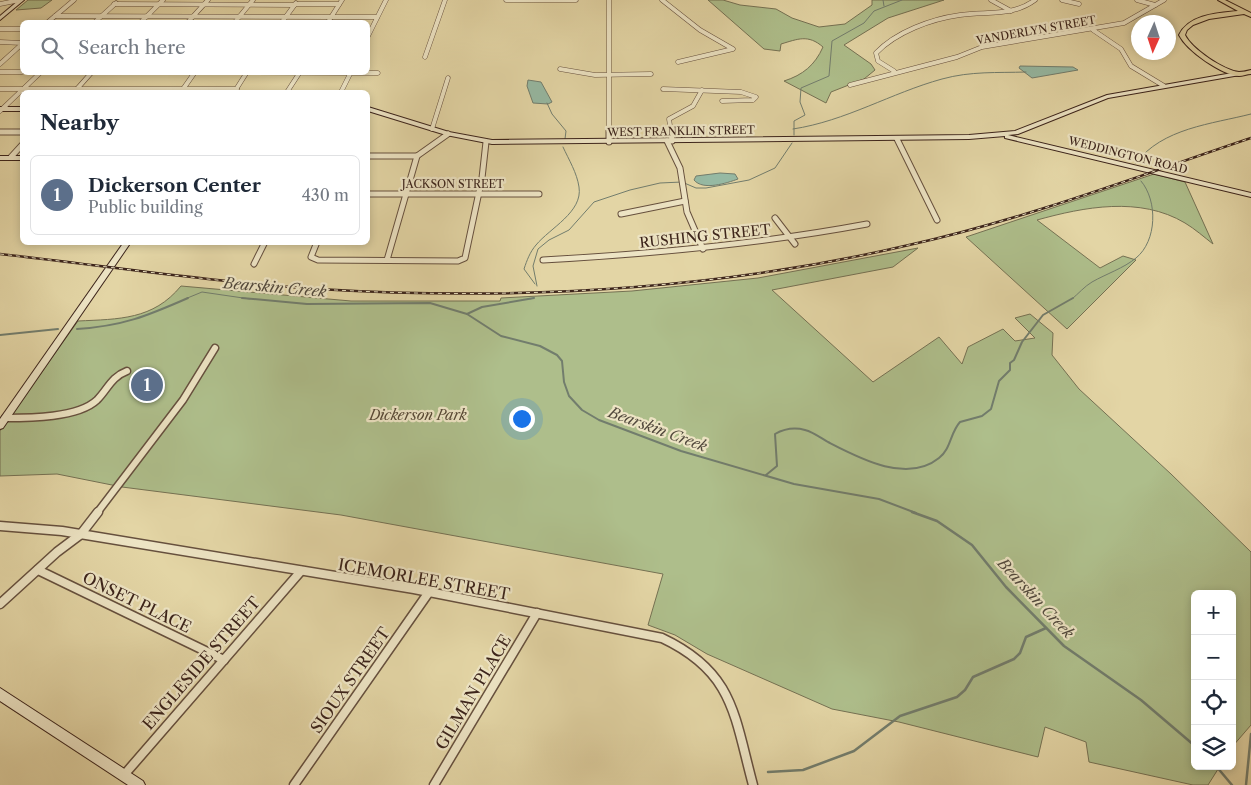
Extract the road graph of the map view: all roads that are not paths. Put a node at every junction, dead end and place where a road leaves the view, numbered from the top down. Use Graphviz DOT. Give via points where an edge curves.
graph roads {
  1 [pos="21,0"];
  2 [pos="74,0"];
  3 [pos="119,0"];
  4 [pos="163,0"];
  5 [pos="208,0"];
  6 [pos="253,0"];
  7 [pos="298,0"];
  8 [pos="342,0"];
  9 [pos="386,0"];
  10 [pos="445,0"];
  11 [pos="506,0"];
  12 [pos="576,0"];
  13 [pos="610,0"];
  14 [pos="662,0"];
  15 [pos="990,0"];
  16 [pos="1035,0"];
  17 [pos="1062,0"];
  18 [pos="1137,0"];
  19 [pos="1164,0"];
  20 [pos="1220,0"];
  21 [pos="0,4"];
  22 [pos="114,4"];
  23 [pos="159,4"];
  24 [pos="339,4"];
  25 [pos="1079,4"];
  26 [pos="204,5"];
  27 [pos="250,5"];
  28 [pos="295,5"];
  29 [pos="1155,6"];
  30 [pos="1011,11"];
  31 [pos="1243,12"];
  32 [pos="1251,15"];
  33 [pos="55,16"];
  34 [pos="101,16"];
  35 [pos="147,16"];
  36 [pos="194,16"];
  37 [pos="239,17"];
  38 [pos="286,17"];
  39 [pos="332,17"];
  40 [pos="377,17"];
  41 [pos="0,19"];
  42 [pos="50,20"];
  43 [pos="97,20"];
  44 [pos="144,20"];
  45 [pos="190,20"];
  46 [pos="237,20"];
  47 [pos="284,20"];
  48 [pos="330,20"];
  49 [pos="0,29"];
  50 [pos="20,29"];
  51 [pos="1093,30"];
  52 [pos="370,32"];
  53 [pos="0,42"];
  54 [pos="20,43"];
  55 [pos="20,45"];
  56 [pos="425,57"];
  57 [pos="678,62"];
  58 [pos="0,64"];
  59 [pos="560,69"];
  60 [pos="0,72"];
  61 [pos="20,72"];
  62 [pos="894,72"];
  63 [pos="1251,72"];
  64 [pos="370,73"];
  65 [pos="378,73"];
  66 [pos="608,74"];
  67 [pos="651,74"];
  68 [pos="1238,74"];
  69 [pos="38,75"];
  70 [pos="89,75"];
  71 [pos="193,75"];
  72 [pos="246,75"];
  73 [pos="298,75"];
  74 [pos="349,75"];
  75 [pos="448,78"];
  76 [pos="1198,81"];
  77 [pos="850,85"];
  78 [pos="1164,86"];
  79 [pos="0,89"];
  80 [pos="24,89"];
  81 [pos="663,89"];
  82 [pos="50,90"];
  83 [pos="76,90"];
  84 [pos="182,90"];
  85 [pos="237,90"];
  86 [pos="288,90"];
  87 [pos="342,90"];
  88 [pos="702,90"];
  89 [pos="1154,92"];
  90 [pos="20,93"];
  91 [pos="722,101"];
  92 [pos="1089,103"];
  93 [pos="20,109"];
  94 [pos="1,110"];
  95 [pos="370,110"];
  96 [pos="432,128"];
  97 [pos="0,132"];
  98 [pos="20,132"];
  99 [pos="448,134"];
  100 [pos="999,135"];
  101 [pos="897,139"];
  102 [pos="669,141"];
  103 [pos="486,142"];
  104 [pos="609,142"];
  105 [pos="20,147"];
  106 [pos="370,156"];
  107 [pos="417,156"];
  108 [pos="0,158"];
  109 [pos="11,158"];
  110 [pos="20,158"];
  111 [pos="370,194"];
  112 [pos="406,194"];
  113 [pos="478,194"];
  114 [pos="539,194"];
  115 [pos="1251,196"];
  116 [pos="685,201"];
  117 [pos="621,214"];
  118 [pos="775,218"];
  119 [pos="937,220"];
  120 [pos="867,224"];
  121 [pos="789,238"];
  122 [pos="794,244"];
  123 [pos="126,245"];
  124 [pos="264,245"];
  125 [pos="316,245"];
  126 [pos="703,249"];
  127 [pos="387,260"];
  128 [pos="543,260"];
  129 [pos="254,264"];
  130 [pos="215,348"];
  131 [pos="127,371"];
  132 [pos="3,422"];
  133 [pos="0,526"];
  134 [pos="81,534"];
  135 [pos="38,570"];
  136 [pos="301,571"];
  137 [pos="429,592"];
  138 [pos="0,604"];
  139 [pos="537,613"];
  140 [pos="224,660"];
  141 [pos="0,694"];
  142 [pos="124,775"];
  143 [pos="139,785"];
  144 [pos="294,785"];
  145 [pos="434,785"];
  146 [pos="753,785"];
  1 -- 21 [label="street"];
  1 -- 41 [label="main road"];
  2 -- 33 [label="street"];
  3 -- 22 [label="street"];
  4 -- 23 [label="street"];
  5 -- 26 [label="street"];
  6 -- 27 [label="street"];
  7 -- 28 [label="street"];
  8 -- 24 [label="street"];
  9 -- 40 [label="street"];
  10 -- 56 [label="street"];
  11 -- 12 [label="street"];
  13 -- 66 [label="street"];
  14 -- 57 [label="street" via="700,30 733,49"];
  15 -- 30 [label="street"];
  16 -- 30 [label="street" via="1024,8"];
  17 -- 25 [label="street"];
  18 -- 29 [label="street"];
  19 -- 29 [label="street, VANDERLYN STREET"];
  20 -- 31 [label="main road"];
  22 -- 23 [label="street"];
  22 -- 34 [label="street"];
  23 -- 26 [label="street"];
  23 -- 35 [label="street"];
  24 -- 28 [label="street"];
  24 -- 39 [label="street"];
  26 -- 27 [label="street"];
  26 -- 36 [label="street"];
  27 -- 28 [label="street"];
  27 -- 37 [label="street"];
  28 -- 38 [label="street"];
  29 -- 51 [label="street, VANDERLYN STREET" via="1124,23"];
  30 -- 62 [label="street" via="959,15 900,35 876,53 878,61"];
  31 -- 32 [label="main road"];
  31 -- 68 [label="main road" via="1198,21 1183,32 1185,42 1192,49"];
  33 -- 34 [label="street"];
  33 -- 42 [label="street"];
  34 -- 35 [label="street"];
  34 -- 43 [label="street"];
  35 -- 36 [label="street"];
  35 -- 44 [label="street"];
  36 -- 37 [label="street"];
  36 -- 45 [label="street"];
  37 -- 38 [label="street"];
  37 -- 46 [label="street"];
  38 -- 39 [label="street"];
  38 -- 47 [label="street"];
  39 -- 40 [label="street"];
  39 -- 48 [label="street"];
  40 -- 52 [label="street"];
  49 -- 50 [label="street"];
  51 -- 62 [label="street, VANDERLYN STREET" via="982,47 957,57"];
  51 -- 78 [label="street" via="1121,49 1131,66"];
  53 -- 54 [label="street"];
  55 -- 58 [label="street"];
  59 -- 66 [label="street" via="581,74"];
  60 -- 61 [label="street"];
  62 -- 77 [label="street, VANDERLYN STREET"];
  63 -- 68 [label="main road"];
  64 -- 65 [label="street"];
  66 -- 67 [label="street"];
  66 -- 104 [label="street"];
  68 -- 76 [label="main road"];
  69 -- 80 [label="street"];
  70 -- 83 [label="street"];
  71 -- 84 [label="street"];
  72 -- 85 [label="street"];
  73 -- 86 [label="street"];
  74 -- 87 [label="street"];
  75 -- 96 [label="street"];
  76 -- 78 [label="main road"];
  76 -- 89 [label="main road"];
  78 -- 89 [label="main road"];
  78 -- 92 [label="main road"];
  79 -- 80 [label="street"];
  80 -- 82 [label="street"];
  81 -- 88 [label="street"];
  88 -- 91 [label="street" via="741,92 756,97 753,100"];
  88 -- 102 [label="street" via="693,106 669,119"];
  89 -- 92 [label="main road"];
  90 -- 94 [label="street"];
  92 -- 100 [label="main road, WEST FRANKLIN STREET" via="1028,129"];
  93 -- 94 [label="main road"];
  95 -- 96 [label="main road, WEST FRANKLIN STREET"];
  96 -- 99 [label="main road, WEST FRANKLIN STREET"];
  97 -- 98 [label="street"];
  99 -- 103 [label="main road, WEST FRANKLIN STREET"];
  99 -- 107 [label="street"];
  100 -- 101 [label="main road, WEST FRANKLIN STREET"];
  100 -- 115 [label="main road, WEDDINGTON ROAD"];
  101 -- 102 [label="main road, WEST FRANKLIN STREET"];
  101 -- 119 [label="street"];
  102 -- 104 [label="main road, WEST FRANKLIN STREET"];
  102 -- 116 [label="street" via="680,168"];
  103 -- 104 [label="main road, WEST FRANKLIN STREET"];
  103 -- 113 [label="street"];
  105 -- 109 [label="street"];
  106 -- 107 [label="street"];
  107 -- 112 [label="street"];
  108 -- 109 [label="main road"];
  109 -- 110 [label="main road"];
  111 -- 112 [label="street, JACKSON STREET"];
  112 -- 113 [label="street, JACKSON STREET"];
  112 -- 127 [label="street"];
  113 -- 114 [label="street, JACKSON STREET"];
  113 -- 127 [label="street" via="464,258 458,261"];
  116 -- 117 [label="street"];
  116 -- 126 [label="street" via="686,212"];
  118 -- 121 [label="street"];
  120 -- 121 [label="street, RUSHING STREET"];
  121 -- 122 [label="street"];
  121 -- 126 [label="street, RUSHING STREET"];
  123 -- 132 [label="main road"];
  124 -- 129 [label="street"];
  125 -- 127 [label="street" via="311,256 313,259"];
  126 -- 128 [label="street, RUSHING STREET"];
  130 -- 134 [label="street" via="183,400"];
  131 -- 132 [label="street" via="111,378 96,400 86,407"];
  133 -- 134 [label="street, ICEMORLEE STREET"];
  134 -- 135 [label="street"];
  134 -- 136 [label="street, ICEMORLEE STREET"];
  135 -- 138 [label="street"];
  135 -- 140 [label="street, ONSET PLACE"];
  136 -- 137 [label="street, ICEMORLEE STREET"];
  136 -- 140 [label="street, ENGLESIDE STREET"];
  137 -- 139 [label="street, ICEMORLEE STREET"];
  137 -- 144 [label="street, SIOUX STREET"];
  139 -- 145 [label="street, GILMAN PLACE"];
  139 -- 146 [label="street, ICEMORLEE STREET" via="662,638 700,660 729,697"];
  140 -- 142 [label="street, ENGLESIDE STREET"];
  141 -- 142 [label="main road"];
  142 -- 143 [label="main road"];
}
